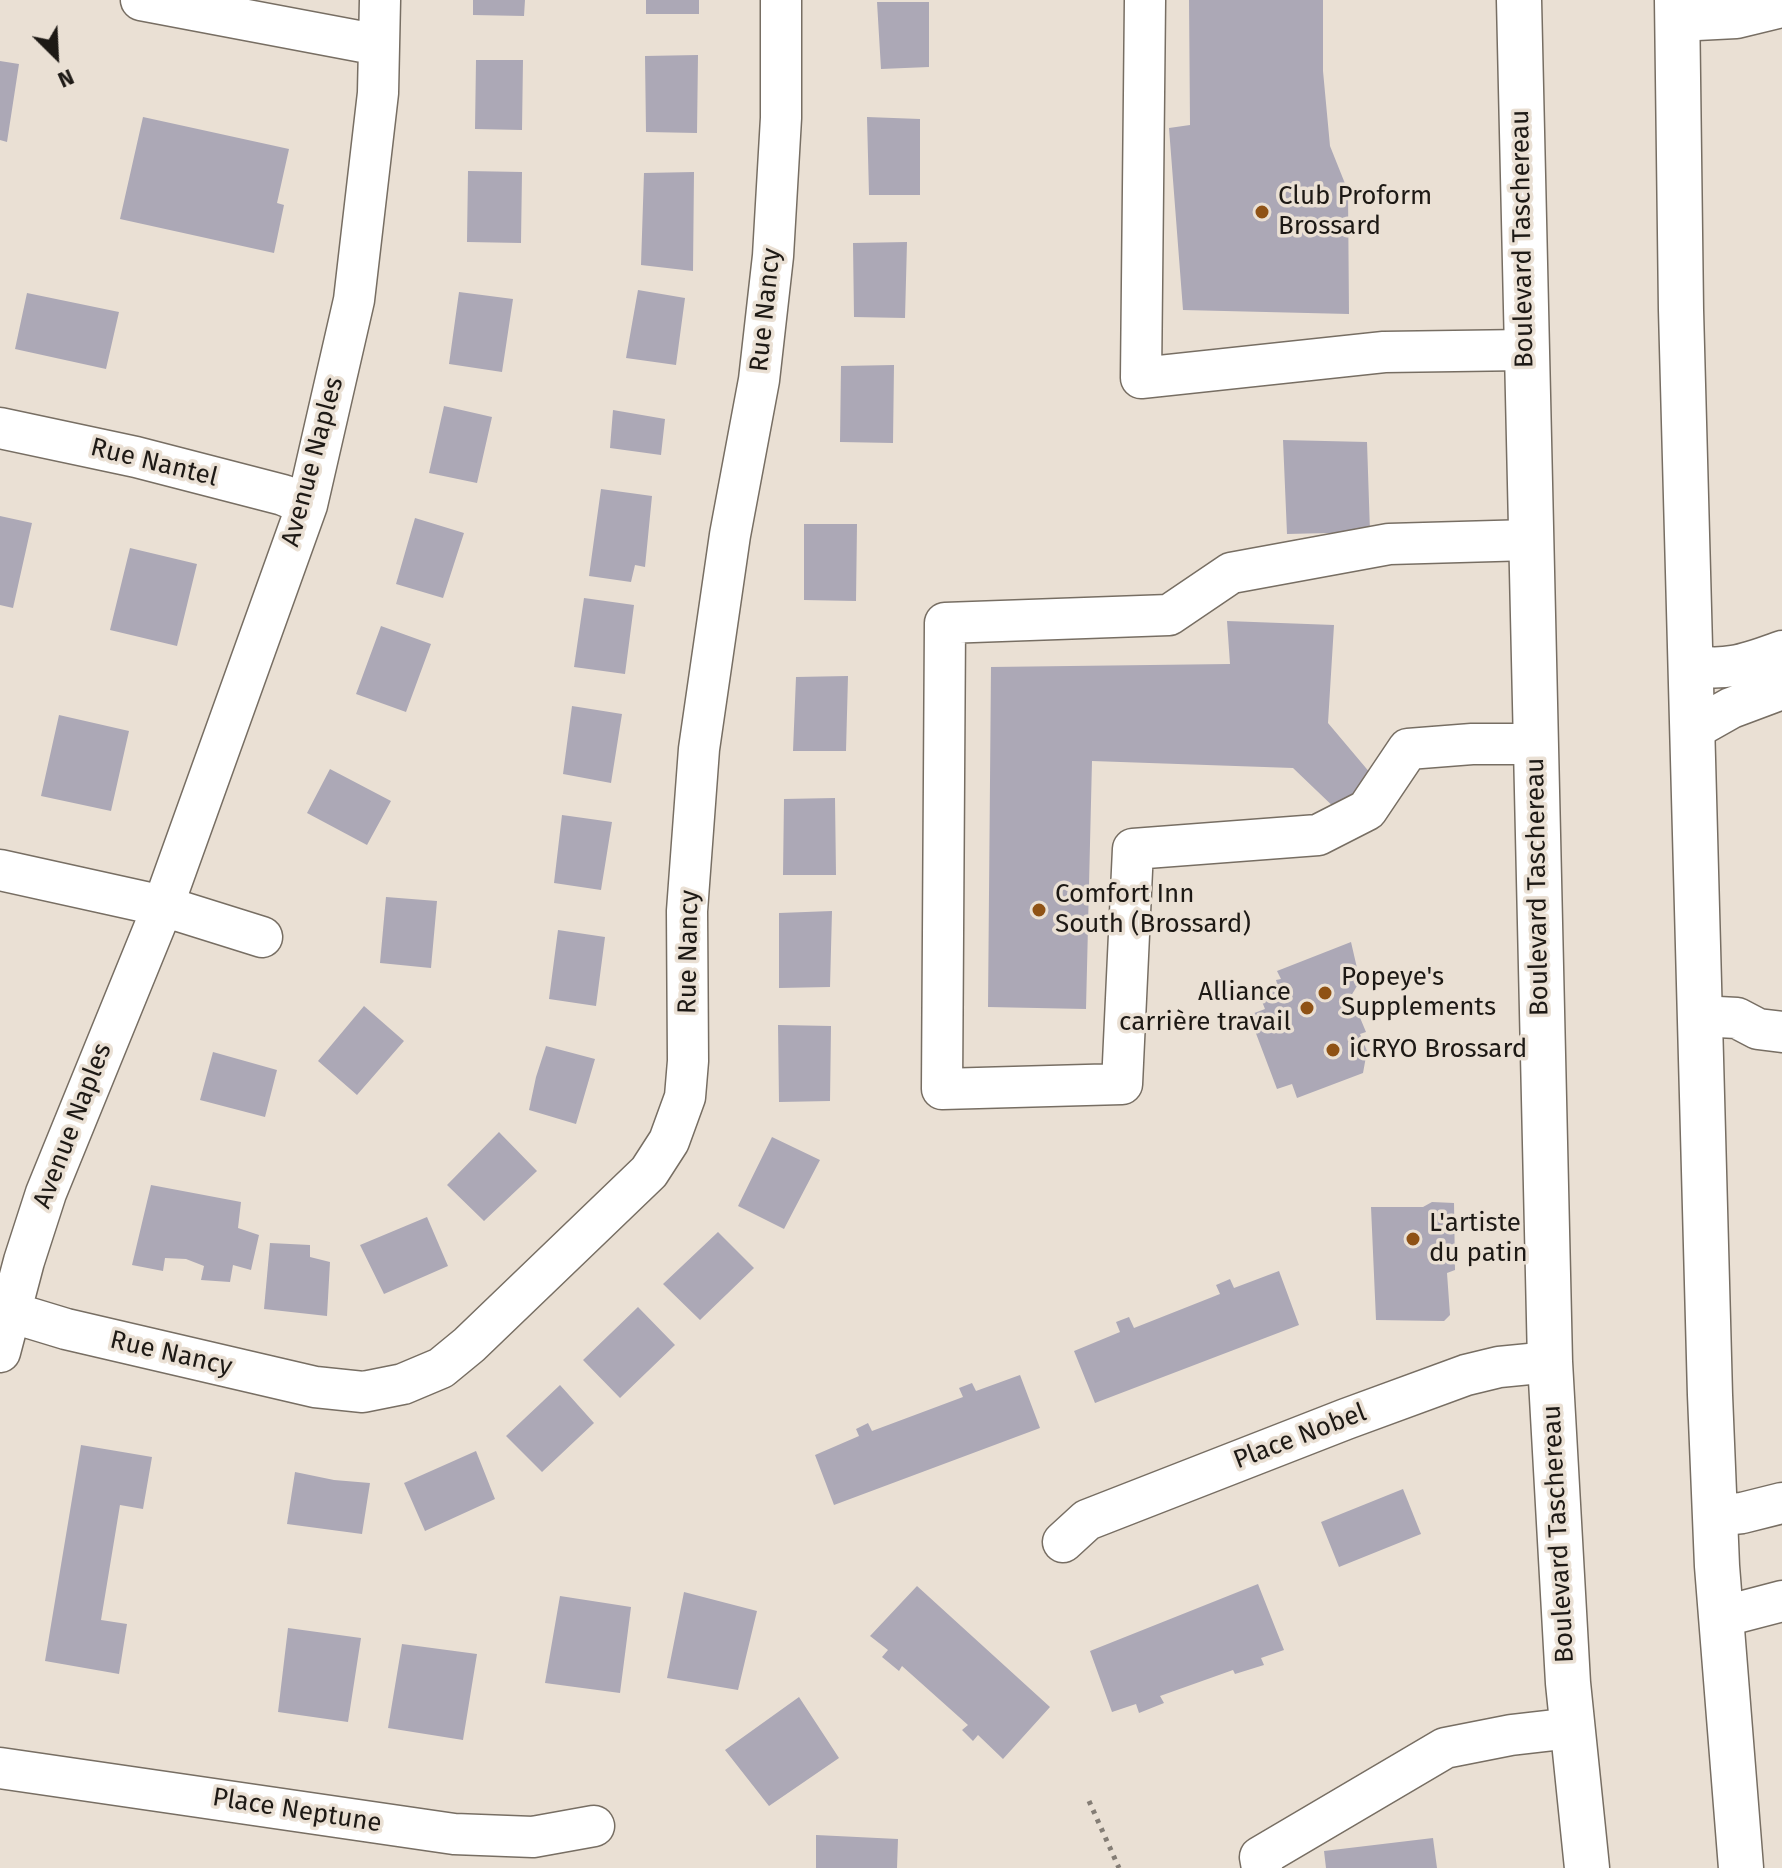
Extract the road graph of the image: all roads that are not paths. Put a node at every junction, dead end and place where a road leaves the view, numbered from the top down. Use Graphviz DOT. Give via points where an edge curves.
graph roads {
  1 [pos="141,0"];
  2 [pos="380,0"];
  3 [pos="781,0"];
  4 [pos="1145,0"];
  5 [pos="1519,0"];
  6 [pos="1782,7"];
  7 [pos="1677,11"];
  8 [pos="379,45"];
  9 [pos="1525,350"];
  10 [pos="0,428"];
  11 [pos="307,505"];
  12 [pos="1530,540"];
  13 [pos="1782,651"];
  14 [pos="1690,665"];
  15 [pos="1782,689"];
  16 [pos="1692,730"];
  17 [pos="1535,744"];
  18 [pos="0,870"];
  19 [pos="163,906"];
  20 [pos="262,937"];
  21 [pos="1699,1016"];
  22 [pos="1782,1032"];
  23 [pos="10,1312"];
  24 [pos="0,1352"];
  25 [pos="1550,1362"];
  26 [pos="1782,1503"];
  27 [pos="1714,1516"];
  28 [pos="1063,1542"];
  29 [pos="1782,1601"];
  30 [pos="1721,1617"];
  31 [pos="1572,1728"];
  32 [pos="0,1768"];
  33 [pos="594,1826"];
  34 [pos="1262,1868"];
  35 [pos="1587,1868"];
  36 [pos="1741,1868"];
  1 -- 8 [label="street"];
  2 -- 8 [label="street, Avenue Naples"];
  3 -- 23 [label="street, Rue Nancy" via="773,256 759,380 699,749 687,911 688,1061 685,1097 669,1141 649,1172 469,1345 441,1368 403,1384 363,1392 315,1387"];
  4 -- 9 [label="street" via="1141,378 1384,352"];
  5 -- 9 [label="main road, Boulevard Taschereau"];
  6 -- 7 [label="street" via="1736,18"];
  7 -- 14 [label="main road"];
  8 -- 11 [label="street, Avenue Naples" via="354,300"];
  9 -- 12 [label="main road, Boulevard Taschereau"];
  10 -- 11 [label="street, Rue Nantel" via="136,457"];
  11 -- 19 [label="street, Avenue Naples"];
  12 -- 17 [label="main road, Boulevard Taschereau"];
  12 -- 17 [label="street" via="1389,544 1231,573 1169,615 945,623 942,1089 1122,1084 1133,849 1318,835 1367,810 1408,749"];
  13 -- 14 [label="street" via="1730,668"];
  14 -- 16 [label="main road"];
  15 -- 16 [label="street"];
  16 -- 21 [label="main road"];
  17 -- 25 [label="main road, Boulevard Taschereau"];
  18 -- 19 [label="street"];
  19 -- 20 [label="street"];
  19 -- 23 [label="street, Avenue Naples" via="65,1143"];
  21 -- 22 [label="street" via="1737,1018 1758,1029"];
  21 -- 27 [label="main road"];
  23 -- 24 [label="street, Avenue Naples"];
  25 -- 28 [label="street, Place Nobel" via="1499,1367 1438,1385 1087,1520"];
  25 -- 31 [label="main road, Boulevard Taschereau"];
  26 -- 27 [label="street"];
  27 -- 30 [label="main road"];
  29 -- 30 [label="street"];
  30 -- 36 [label="main road"];
  31 -- 34 [label="street" via="1445,1748 1260,1857"];
  31 -- 35 [label="main road, Boulevard Taschereau"];
  32 -- 33 [label="street, Place Neptune" via="454,1834 533,1837"];
}
